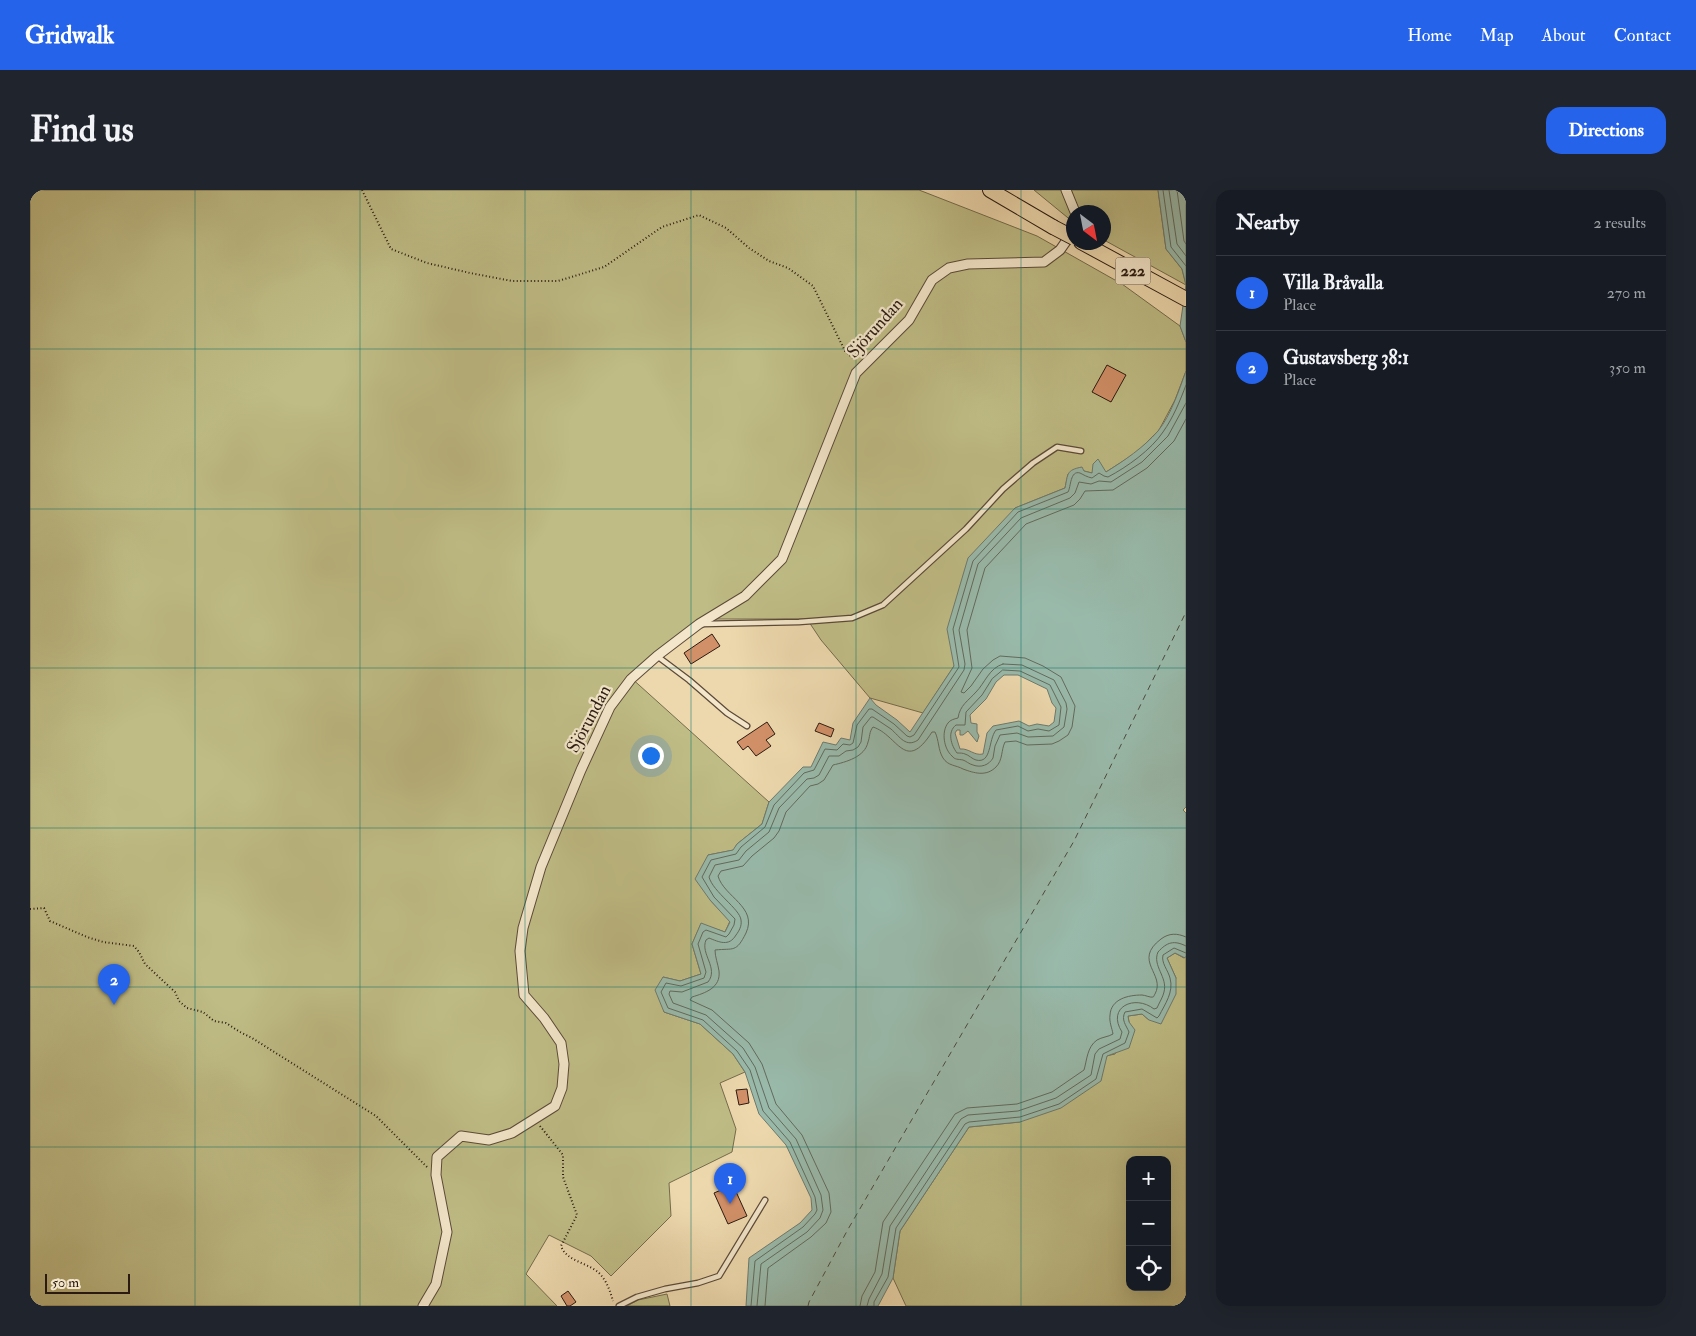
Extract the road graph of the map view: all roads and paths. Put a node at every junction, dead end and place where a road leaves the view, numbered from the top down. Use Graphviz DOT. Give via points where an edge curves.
graph roads {
  1 [pos="362,190"];
  2 [pos="990,190"];
  3 [pos="1066,190"];
  4 [pos="1072,205"];
  5 [pos="1066,234"];
  6 [pos="1066,241"];
  7 [pos="1096,250"];
  8 [pos="1186,299"];
  9 [pos="862,366"];
  10 [pos="1080,451"];
  11 [pos="699,624"];
  12 [pos="657,656"];
  13 [pos="746,726"];
  14 [pos="30,910"];
  15 [pos="534,1118"];
  16 [pos="436,1175"];
  17 [pos="766,1200"];
  18 [pos="423,1306"];
  19 [pos="615,1306"];
  20 [pos="620,1306"];
  1 -- 9 [label="path" via="391,249 427,263 512,281 558,281 604,267 662,228 699,215 726,228 749,248 788,268 813,286 845,351"];
  2 -- 5 [label="main road, bridge"];
  3 -- 4 [label="street"];
  6 -- 9 [label="street, Sjörundan" via="1044,262 977,263 949,268 932,280 909,320"];
  7 -- 8 [label="main road, 222"];
  9 -- 11 [label="street, Sjörundan" via="856,372 782,559 745,596"];
  10 -- 11 [label="lane" via="1057,447 1033,463 883,605 852,618"];
  11 -- 12 [label="street, Sjörundan"];
  12 -- 13 [label="lane"];
  12 -- 15 [label="street, Sjörundan" via="630,679 610,706 541,867 523,928 520,951 524,995 561,1043 564,1064 562,1088 555,1106"];
  14 -- 16 [label="path" via="44,908 50,921 87,937 134,946 146,964 187,1008 226,1023 376,1116"];
  15 -- 16 [label="street, Sjörundan" via="512,1134 489,1140 461,1136 437,1157"];
  15 -- 19 [label="path" via="563,1155 563,1177 577,1215 561,1246 563,1252 598,1272 606,1282"];
  16 -- 18 [label="street, Sjörundan" via="447,1232 436,1284"];
  17 -- 20 [label="lane" via="718,1276 637,1297"];
}
